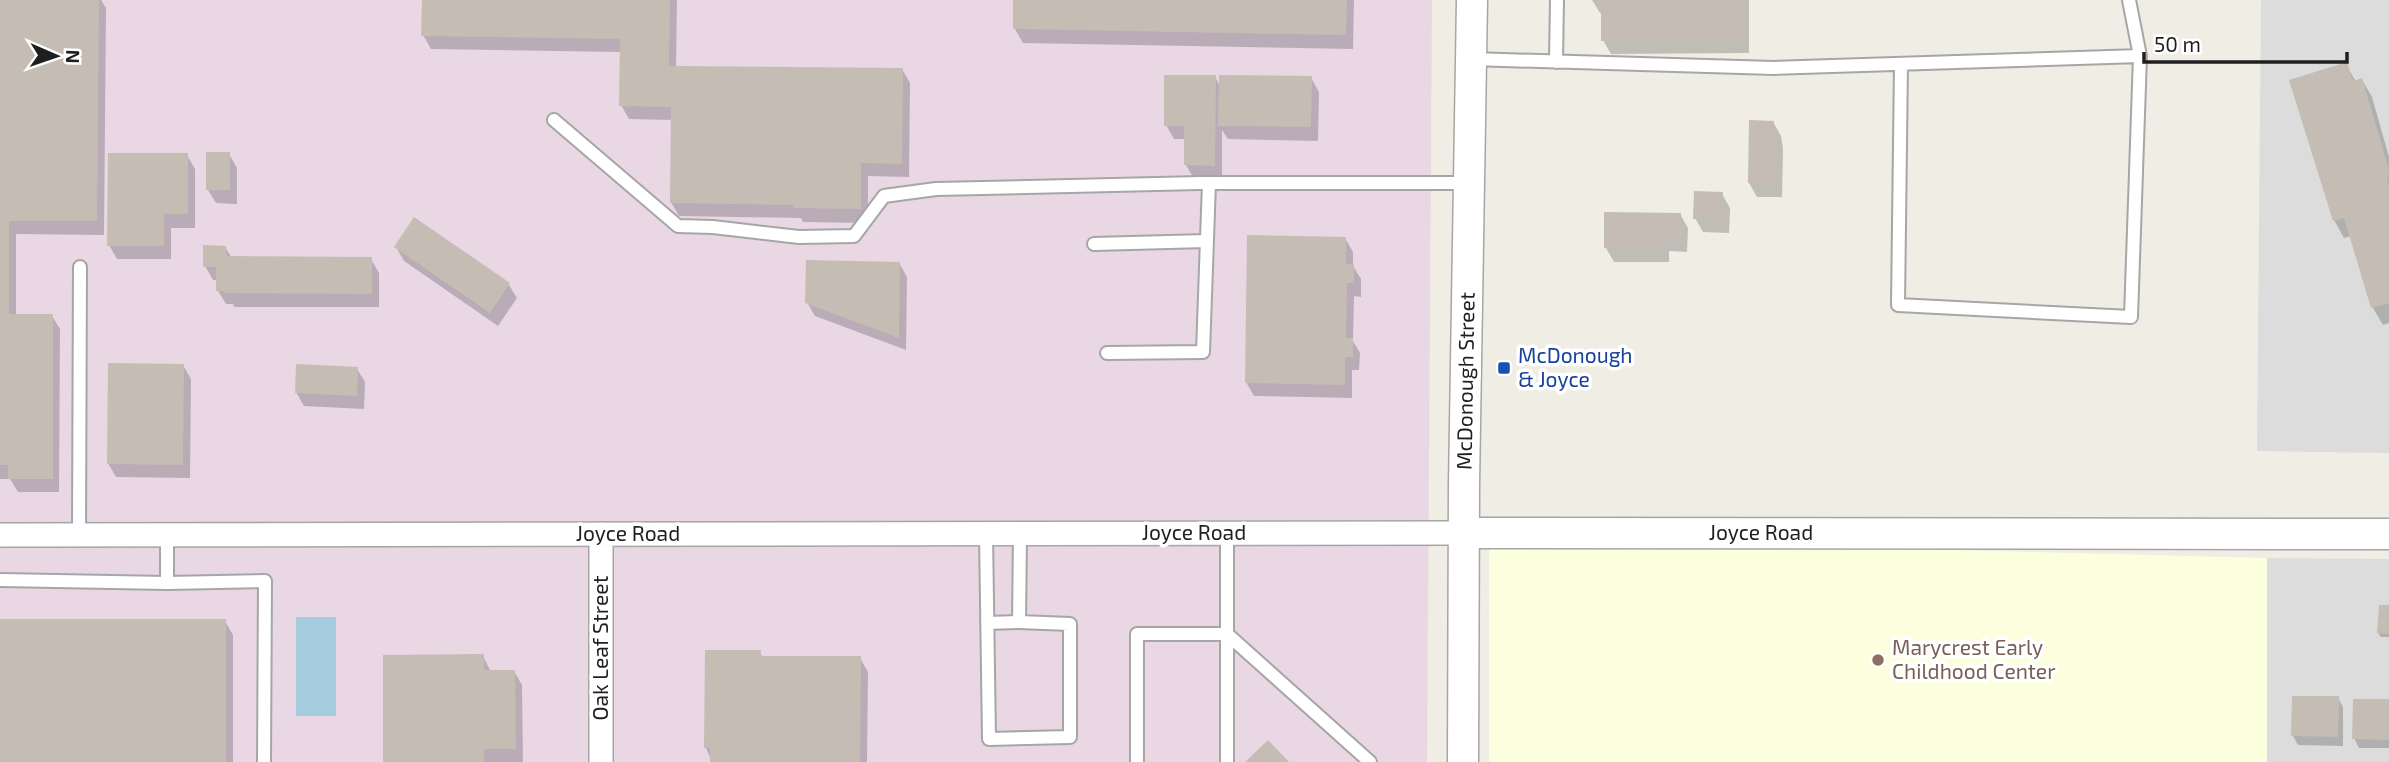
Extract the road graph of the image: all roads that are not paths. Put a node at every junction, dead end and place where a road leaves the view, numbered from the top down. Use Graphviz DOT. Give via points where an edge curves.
graph roads {
  1 [pos="1472,0"];
  2 [pos="1557,0"];
  3 [pos="2129,0"];
  4 [pos="2140,56"];
  5 [pos="1471,59"];
  6 [pos="1556,62"];
  7 [pos="1901,64"];
  8 [pos="554,120"];
  9 [pos="1209,183"];
  10 [pos="1469,183"];
  11 [pos="1206,241"];
  12 [pos="1094,244"];
  13 [pos="80,267"];
  14 [pos="1107,353"];
  15 [pos="1227,533"];
  16 [pos="1464,533"];
  17 [pos="600,534"];
  18 [pos="986,534"];
  19 [pos="1020,534"];
  20 [pos="2389,534"];
  21 [pos="0,535"];
  22 [pos="79,535"];
  23 [pos="167,535"];
  24 [pos="0,580"];
  25 [pos="167,583"];
  26 [pos="1019,622"];
  27 [pos="987,623"];
  28 [pos="1227,634"];
  29 [pos="264,762"];
  30 [pos="601,762"];
  31 [pos="1137,762"];
  32 [pos="1227,762"];
  33 [pos="1370,762"];
  34 [pos="1463,762"];
  1 -- 5 [label="street, McDonough Street"];
  2 -- 6 [label="lane"];
  3 -- 4 [label="lane"];
  4 -- 7 [label="lane"];
  4 -- 7 [label="lane" via="2131,317 1898,305"];
  5 -- 6 [label="lane"];
  5 -- 10 [label="street, McDonough Street"];
  6 -- 7 [label="lane" via="1774,68"];
  8 -- 9 [label="lane" via="678,226 799,237 854,236 884,195 936,189"];
  9 -- 10 [label="lane"];
  9 -- 11 [label="lane"];
  10 -- 16 [label="street, McDonough Street"];
  11 -- 12 [label="lane"];
  11 -- 14 [label="lane" via="1203,352"];
  13 -- 22 [label="lane"];
  15 -- 16 [label="street, Joyce Road"];
  15 -- 19 [label="street, Joyce Road"];
  15 -- 28 [label="lane"];
  16 -- 20 [label="street, Joyce Road"];
  16 -- 34 [label="street, McDonough Street"];
  17 -- 18 [label="street, Joyce Road"];
  17 -- 23 [label="street, Joyce Road"];
  17 -- 30 [label="street, Oak Leaf Street"];
  18 -- 19 [label="street, Joyce Road"];
  18 -- 27 [label="lane"];
  19 -- 26 [label="lane"];
  21 -- 22 [label="street, Joyce Road"];
  22 -- 23 [label="street, Joyce Road"];
  23 -- 25 [label="lane"];
  24 -- 25 [label="lane"];
  25 -- 29 [label="lane" via="265,581"];
  26 -- 27 [label="lane"];
  26 -- 27 [label="lane" via="1070,625 1070,737 989,739"];
  28 -- 31 [label="lane" via="1137,634"];
  28 -- 32 [label="lane"];
  28 -- 33 [label="lane"];
}
